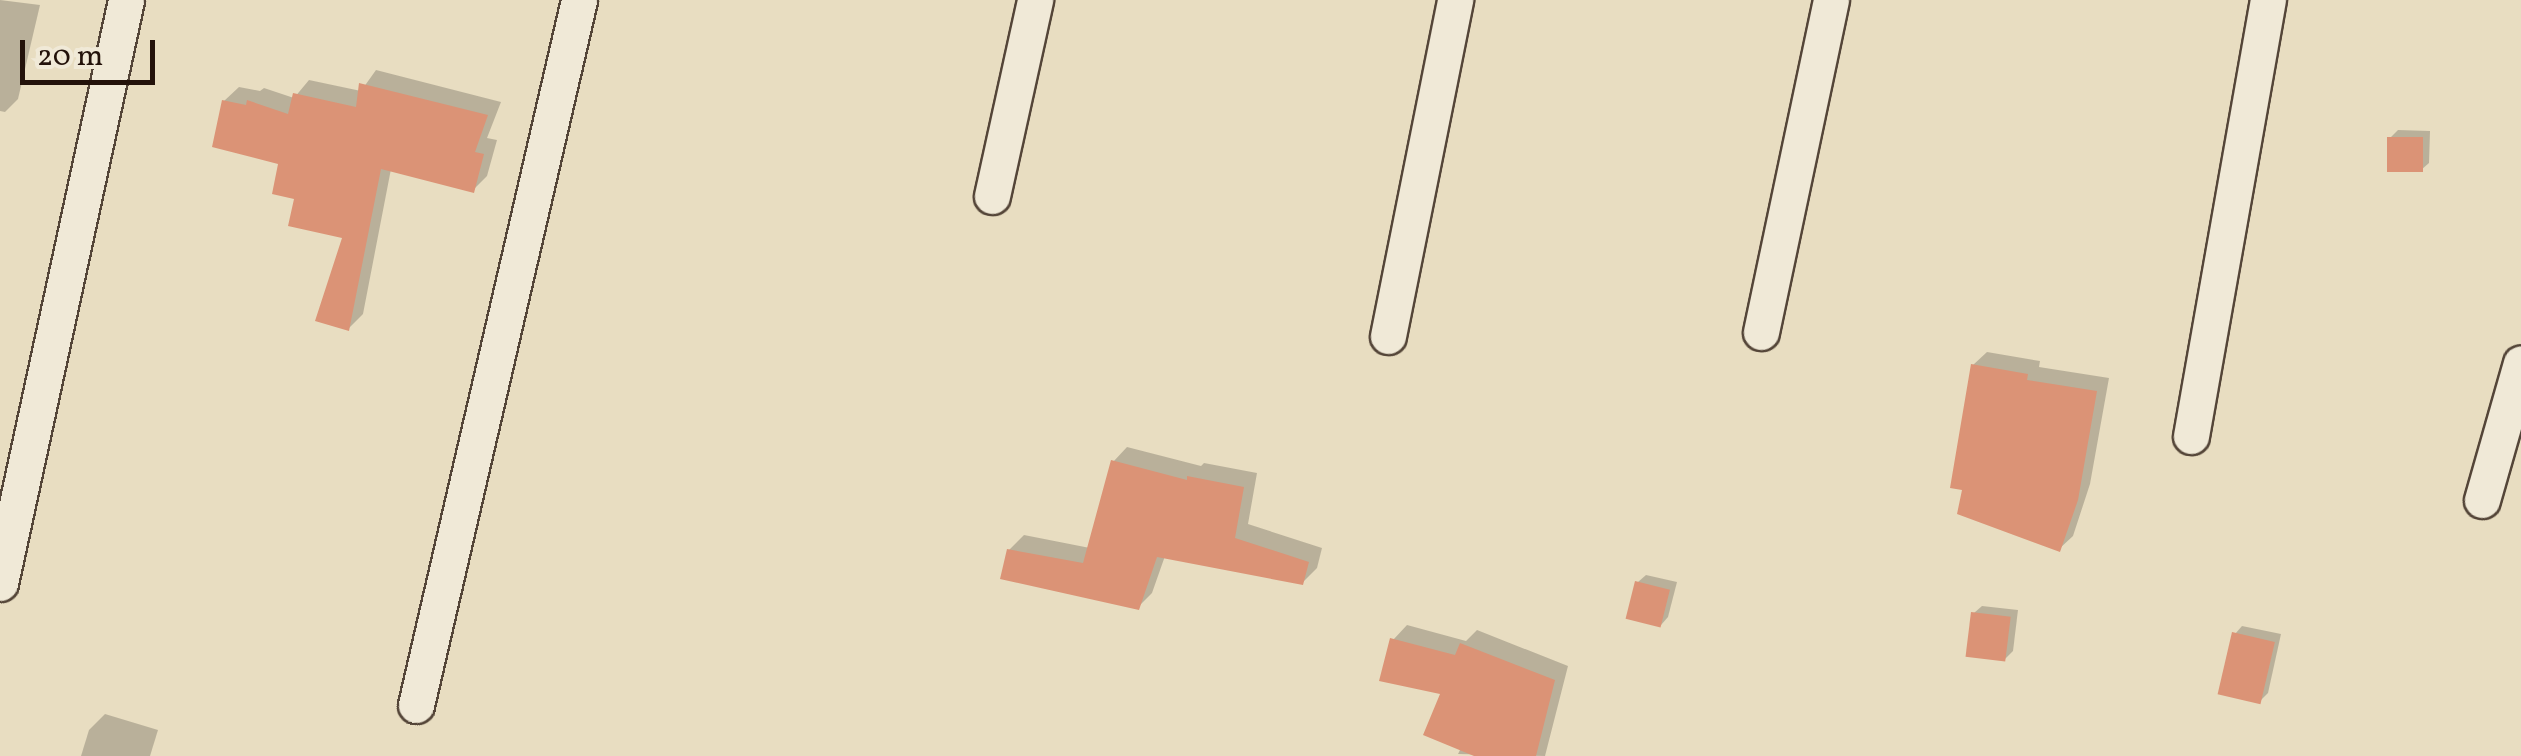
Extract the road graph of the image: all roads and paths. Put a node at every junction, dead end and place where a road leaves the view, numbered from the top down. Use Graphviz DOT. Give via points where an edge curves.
graph roads {
  1 [pos="126,0"];
  2 [pos="579,0"];
  3 [pos="1035,0"];
  4 [pos="1455,0"];
  5 [pos="1831,0"];
  6 [pos="2268,0"];
  7 [pos="992,196"];
  8 [pos="1761,332"];
  9 [pos="1388,336"];
  10 [pos="2521,362"];
  11 [pos="2191,436"];
  12 [pos="2482,500"];
  13 [pos="0,583"];
  14 [pos="416,704"];
  1 -- 13 [label="street"];
  2 -- 14 [label="street"];
  3 -- 7 [label="street"];
  4 -- 9 [label="street"];
  5 -- 8 [label="street"];
  6 -- 11 [label="street"];
  10 -- 12 [label="street"];
}
